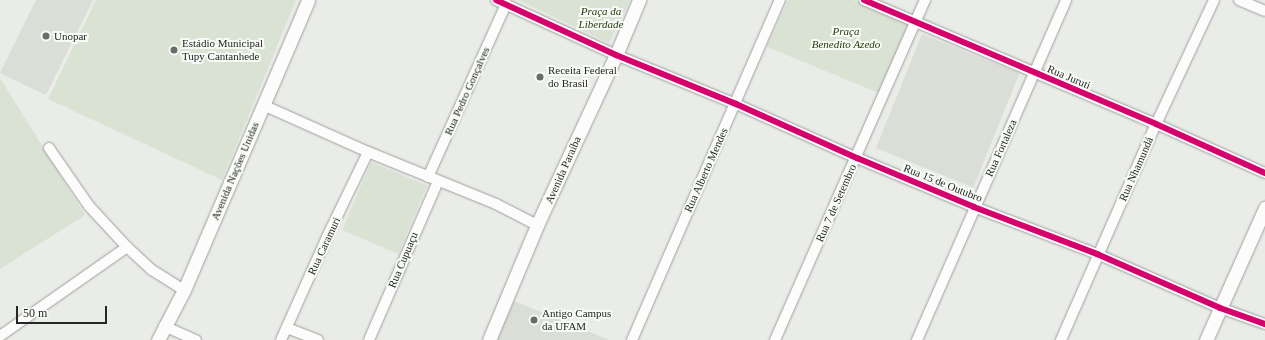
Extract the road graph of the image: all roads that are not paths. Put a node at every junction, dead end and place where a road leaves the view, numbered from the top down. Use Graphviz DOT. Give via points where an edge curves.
graph roads {
  1 [pos="308,0"];
  2 [pos="496,0"];
  3 [pos="639,0"];
  4 [pos="780,0"];
  5 [pos="864,0"];
  6 [pos="925,0"];
  7 [pos="1066,0"];
  8 [pos="1214,0"];
  9 [pos="1239,0"];
  10 [pos="506,4"];
  11 [pos="1265,11"];
  12 [pos="915,22"];
  13 [pos="616,55"];
  14 [pos="1034,73"];
  15 [pos="736,104"];
  16 [pos="263,105"];
  17 [pos="1156,124"];
  18 [pos="49,148"];
  19 [pos="368,152"];
  20 [pos="856,158"];
  21 [pos="1265,173"];
  22 [pos="428,177"];
  23 [pos="438,181"];
  24 [pos="974,207"];
  25 [pos="1265,208"];
  26 [pos="538,225"];
  27 [pos="127,247"];
  28 [pos="1097,254"];
  29 [pos="184,290"];
  30 [pos="1220,308"];
  31 [pos="1265,324"];
  32 [pos="164,326"];
  33 [pos="287,328"];
  34 [pos="0,336"];
  35 [pos="158,340"];
  36 [pos="196,340"];
  37 [pos="281,340"];
  38 [pos="318,340"];
  39 [pos="369,340"];
  40 [pos="489,340"];
  41 [pos="632,340"];
  42 [pos="775,340"];
  43 [pos="917,340"];
  44 [pos="1060,340"];
  45 [pos="1206,340"];
  1 -- 16 [label="street, Avenida Nações Unidas"];
  2 -- 10 [label="street, Rua 15 de Outubro"];
  3 -- 13 [label="street, Avenida Paraíba"];
  4 -- 15 [label="street, Rua Alberto Mendes"];
  5 -- 12 [label="street, Rua Juruti"];
  6 -- 12 [label="street, Rua 7 de Setembro"];
  7 -- 14 [label="street, Rua Fortaleza"];
  8 -- 17 [label="street, Rua Nhamundá"];
  9 -- 11 [label="street"];
  10 -- 13 [label="street, Rua 15 de Outubro"];
  10 -- 22 [label="street, Rua Pedro Gonçalves"];
  12 -- 14 [label="street, Rua Juruti"];
  12 -- 20 [label="street, Rua 7 de Setembro"];
  13 -- 15 [label="street, Rua 15 de Outubro"];
  13 -- 26 [label="street, Avenida Paraíba"];
  14 -- 17 [label="street, Rua Juruti"];
  14 -- 24 [label="street, Rua Fortaleza"];
  15 -- 20 [label="street, Rua 15 de Outubro"];
  15 -- 41 [label="street, Rua Alberto Mendes"];
  16 -- 19 [label="street"];
  16 -- 29 [label="street, Avenida Nações Unidas"];
  17 -- 21 [label="street, Rua Juruti"];
  17 -- 28 [label="street, Rua Nhamundá"];
  18 -- 27 [label="street" via="89,206"];
  19 -- 22 [label="street"];
  19 -- 33 [label="street, Rua Caramuri"];
  20 -- 24 [label="street, Rua 15 de Outubro"];
  20 -- 42 [label="street, Rua 7 de Setembro"];
  22 -- 23 [label="street"];
  23 -- 26 [label="street" via="496,204"];
  23 -- 39 [label="street, Rua Cupuaçu"];
  24 -- 28 [label="street, Rua 15 de Outubro"];
  24 -- 43 [label="street, Rua Fortaleza"];
  25 -- 30 [label="street"];
  26 -- 40 [label="street, Avenida Paraíba"];
  27 -- 29 [label="street" via="152,270"];
  27 -- 34 [label="street"];
  28 -- 30 [label="street, Rua 15 de Outubro"];
  28 -- 44 [label="street, Rua Nhamundá"];
  29 -- 32 [label="street, Avenida Nações Unidas"];
  30 -- 31 [label="street, Rua 15 de Outubro"];
  30 -- 45 [label="street"];
  32 -- 35 [label="street, Avenida Nações Unidas"];
  32 -- 36 [label="street"];
  33 -- 37 [label="street, Rua Caramuri"];
  33 -- 38 [label="street"];
}
